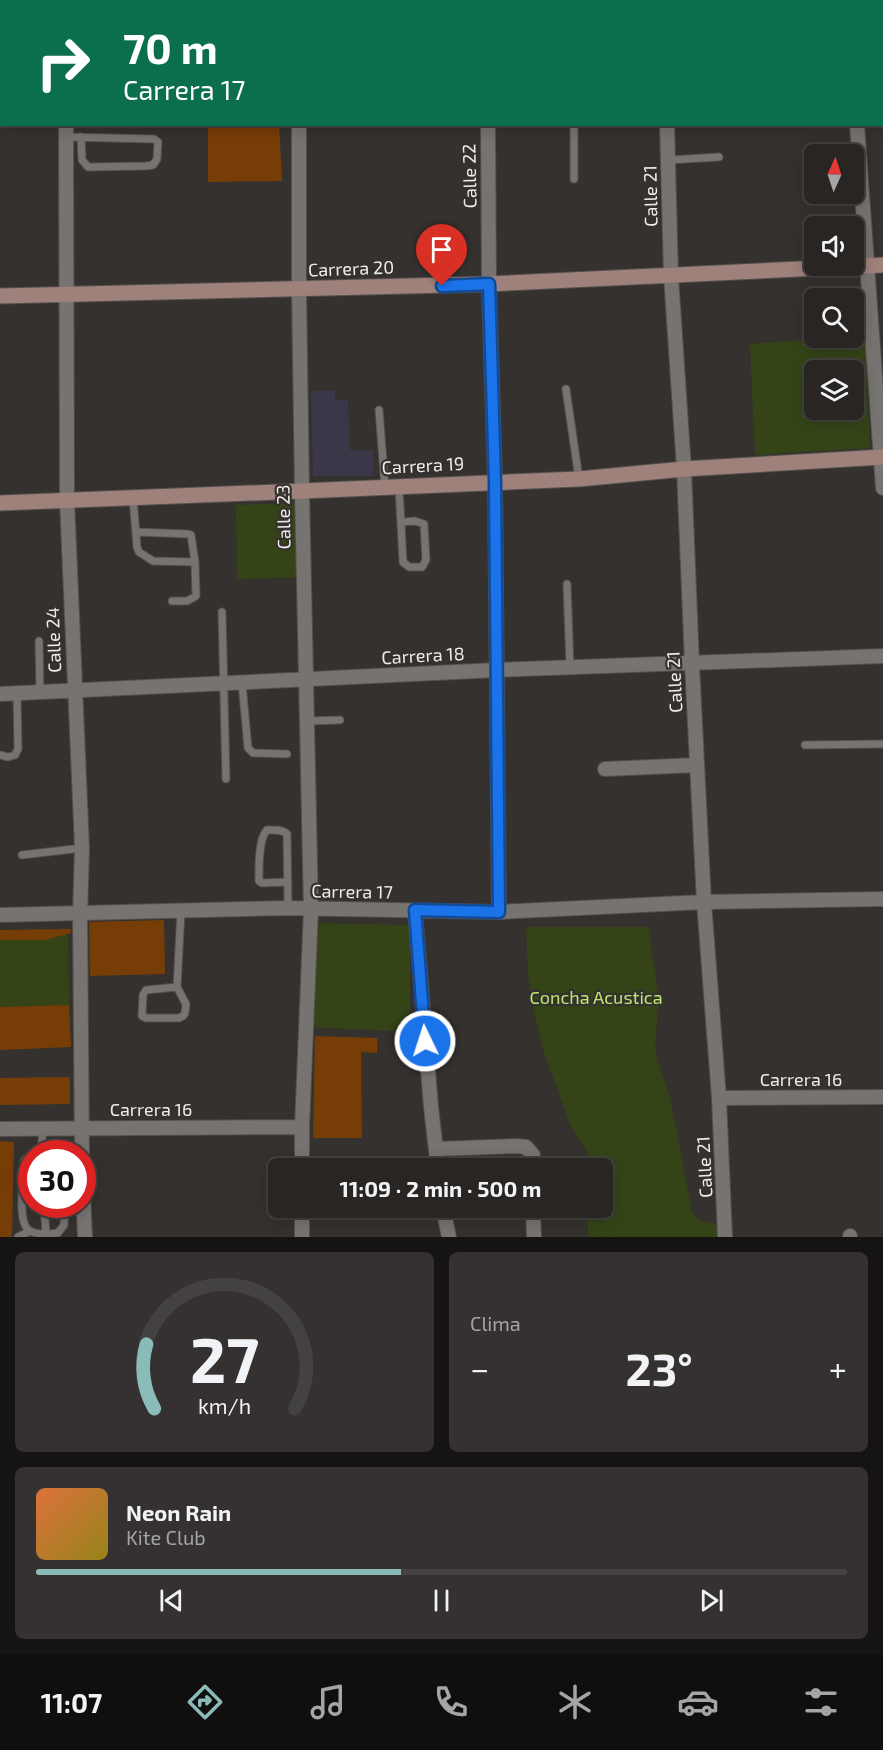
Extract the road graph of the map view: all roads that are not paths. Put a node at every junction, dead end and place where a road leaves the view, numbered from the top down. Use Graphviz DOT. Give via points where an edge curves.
graph roads {
  1 [pos="299,126"];
  2 [pos="488,126"];
  3 [pos="574,126"];
  4 [pos="667,126"];
  5 [pos="857,126"];
  6 [pos="66,131"];
  7 [pos="81,137"];
  8 [pos="719,157"];
  9 [pos="669,160"];
  10 [pos="574,179"];
  11 [pos="883,265"];
  12 [pos="867,267"];
  13 [pos="671,276"];
  14 [pos="489,284"];
  15 [pos="299,290"];
  16 [pos="66,294"];
  17 [pos="0,296"];
  18 [pos="566,389"];
  19 [pos="379,410"];
  20 [pos="882,458"];
  21 [pos="684,469"];
  22 [pos="579,479"];
  23 [pos="495,482"];
  24 [pos="392,487"];
  25 [pos="883,488"];
  26 [pos="302,491"];
  27 [pos="133,498"];
  28 [pos="67,500"];
  29 [pos="0,503"];
  30 [pos="401,522"];
  31 [pos="136,532"];
  32 [pos="195,562"];
  33 [pos="567,584"];
  34 [pos="172,601"];
  35 [pos="222,612"];
  36 [pos="39,641"];
  37 [pos="883,656"];
  38 [pos="692,664"];
  39 [pos="570,668"];
  40 [pos="497,670"];
  41 [pos="307,680"];
  42 [pos="225,683"];
  43 [pos="242,683"];
  44 [pos="74,690"];
  45 [pos="40,692"];
  46 [pos="0,694"];
  47 [pos="17,694"];
  48 [pos="340,720"];
  49 [pos="308,721"];
  50 [pos="883,744"];
  51 [pos="805,745"];
  52 [pos="287,754"];
  53 [pos="0,755"];
  54 [pos="697,765"];
  55 [pos="605,769"];
  56 [pos="226,778"];
  57 [pos="82,849"];
  58 [pos="22,855"];
  59 [pos="288,882"];
  60 [pos="883,899"];
  61 [pos="704,902"];
  62 [pos="288,908"];
  63 [pos="311,909"];
  64 [pos="415,910"];
  65 [pos="181,911"];
  66 [pos="499,912"];
  67 [pos="0,915"];
  68 [pos="80,915"];
  69 [pos="177,987"];
  70 [pos="883,1097"];
  71 [pos="719,1098"];
  72 [pos="302,1127"];
  73 [pos="0,1128"];
  74 [pos="43,1128"];
  75 [pos="81,1128"];
  76 [pos="42,1140"];
  77 [pos="81,1140"];
  78 [pos="436,1149"];
  79 [pos="302,1158"];
  80 [pos="437,1158"];
  81 [pos="533,1158"];
  82 [pos="23,1218"];
  83 [pos="45,1218"];
  84 [pos="64,1218"];
  85 [pos="84,1218"];
  86 [pos="302,1218"];
  87 [pos="445,1218"];
  88 [pos="534,1218"];
  89 [pos="30,1231"];
  90 [pos="46,1234"];
  91 [pos="18,1237"];
  92 [pos="85,1237"];
  93 [pos="302,1237"];
  94 [pos="449,1237"];
  95 [pos="534,1237"];
  96 [pos="725,1237"];
  1 -- 15 [label="street, Calle 23"];
  2 -- 14 [label="street, Calle 22"];
  3 -- 10 [label="lane"];
  4 -- 9 [label="street, Calle 21"];
  5 -- 12 [label="street"];
  6 -- 7 [label="lane"];
  6 -- 16 [label="street, Calle 24"];
  7 -- 7 [label="lane" via="154,139 158,142 157,159 146,166 88,167 82,160"];
  8 -- 9 [label="lane"];
  9 -- 13 [label="street, Calle 21"];
  11 -- 12 [label="street, Carrera 20"];
  12 -- 13 [label="street, Carrera 20"];
  12 -- 20 [label="street"];
  13 -- 14 [label="street, Carrera 20"];
  13 -- 21 [label="street, Calle 21"];
  14 -- 15 [label="street, Carrera 20"];
  14 -- 23 [label="street, Calle 22"];
  15 -- 16 [label="street, Carrera 20"];
  15 -- 26 [label="street, Calle 23"];
  16 -- 17 [label="street, Carrera 20"];
  16 -- 28 [label="street, Calle 24"];
  18 -- 22 [label="lane"];
  19 -- 24 [label="lane"];
  20 -- 21 [label="street, Carrera 19"];
  20 -- 25 [label="street"];
  21 -- 22 [label="street, Carrera 19"];
  21 -- 38 [label="street, Calle 21"];
  22 -- 23 [label="street, Carrera 19"];
  23 -- 24 [label="street, Carrera 19"];
  23 -- 40 [label="street, Calle 22"];
  24 -- 26 [label="street, Carrera 19"];
  24 -- 30 [label="lane"];
  26 -- 27 [label="street, Carrera 19"];
  26 -- 41 [label="street, Calle 23"];
  27 -- 28 [label="street, Carrera 19"];
  27 -- 31 [label="lane"];
  28 -- 29 [label="street, Carrera 19"];
  28 -- 44 [label="street, Calle 24"];
  30 -- 30 [label="lane" via="404,562 409,567 422,567 426,560 424,524"];
  31 -- 32 [label="lane" via="139,552 153,561"];
  31 -- 32 [label="lane" via="191,535"];
  32 -- 34 [label="lane" via="196,596 187,601"];
  33 -- 39 [label="lane"];
  35 -- 42 [label="lane"];
  36 -- 45 [label="lane"];
  37 -- 38 [label="street, Carrera 18"];
  38 -- 39 [label="street, Carrera 18"];
  38 -- 54 [label="street, Calle 21"];
  39 -- 40 [label="street, Carrera 18"];
  40 -- 41 [label="street, Carrera 18"];
  40 -- 66 [label="street, Calle 22"];
  41 -- 43 [label="street, Carrera 18"];
  41 -- 49 [label="street, Calle 23"];
  42 -- 43 [label="street, Carrera 18"];
  42 -- 44 [label="street, Carrera 18"];
  42 -- 56 [label="lane"];
  43 -- 52 [label="lane" via="248,748 253,753"];
  44 -- 45 [label="street, Carrera 18"];
  44 -- 57 [label="street, Calle 24"];
  45 -- 47 [label="street, Carrera 18"];
  46 -- 47 [label="street, Carrera 18"];
  47 -- 53 [label="lane" via="18,750 8,758"];
  48 -- 49 [label="lane"];
  49 -- 63 [label="street, Calle 23"];
  50 -- 51 [label="lane"];
  54 -- 55 [label="street"];
  54 -- 61 [label="street, Calle 21"];
  57 -- 58 [label="lane"];
  57 -- 68 [label="street, Calle 24"];
  59 -- 59 [label="lane" via="287,834 267,830 261,841 259,881"];
  59 -- 62 [label="lane"];
  60 -- 61 [label="street, Carrera 17"];
  61 -- 66 [label="street, Carrera 17"];
  61 -- 71 [label="street, Calle 21"];
  62 -- 63 [label="street, Carrera 17"];
  62 -- 65 [label="street, Carrera 17"];
  63 -- 64 [label="street, Carrera 17"];
  63 -- 72 [label="street, Calle 23"];
  64 -- 66 [label="street, Carrera 17"];
  64 -- 78 [label="street"];
  65 -- 68 [label="street, Carrera 17"];
  65 -- 69 [label="lane"];
  67 -- 68 [label="street, Carrera 17"];
  68 -- 75 [label="street, Calle 24"];
  69 -- 69 [label="lane" via="146,990 142,1016 183,1016 186,1004"];
  70 -- 71 [label="street, Carrera 16"];
  71 -- 96 [label="street, Calle 21"];
  72 -- 75 [label="street, Carrera 16"];
  72 -- 79 [label="street, Calle 23"];
  73 -- 74 [label="street, Carrera 16"];
  74 -- 75 [label="street, Carrera 16"];
  74 -- 76 [label="lane"];
  75 -- 77 [label="street, Calle 24"];
  78 -- 80 [label="street"];
  78 -- 81 [label="street" via="516,1146 526,1147"];
  82 -- 89 [label="lane"];
  83 -- 90 [label="lane"];
  84 -- 90 [label="lane" via="61,1231"];
  85 -- 92 [label="street"];
  86 -- 93 [label="street"];
  87 -- 94 [label="street"];
  88 -- 95 [label="street"];
  89 -- 90 [label="lane"];
  89 -- 91 [label="lane"];
}
